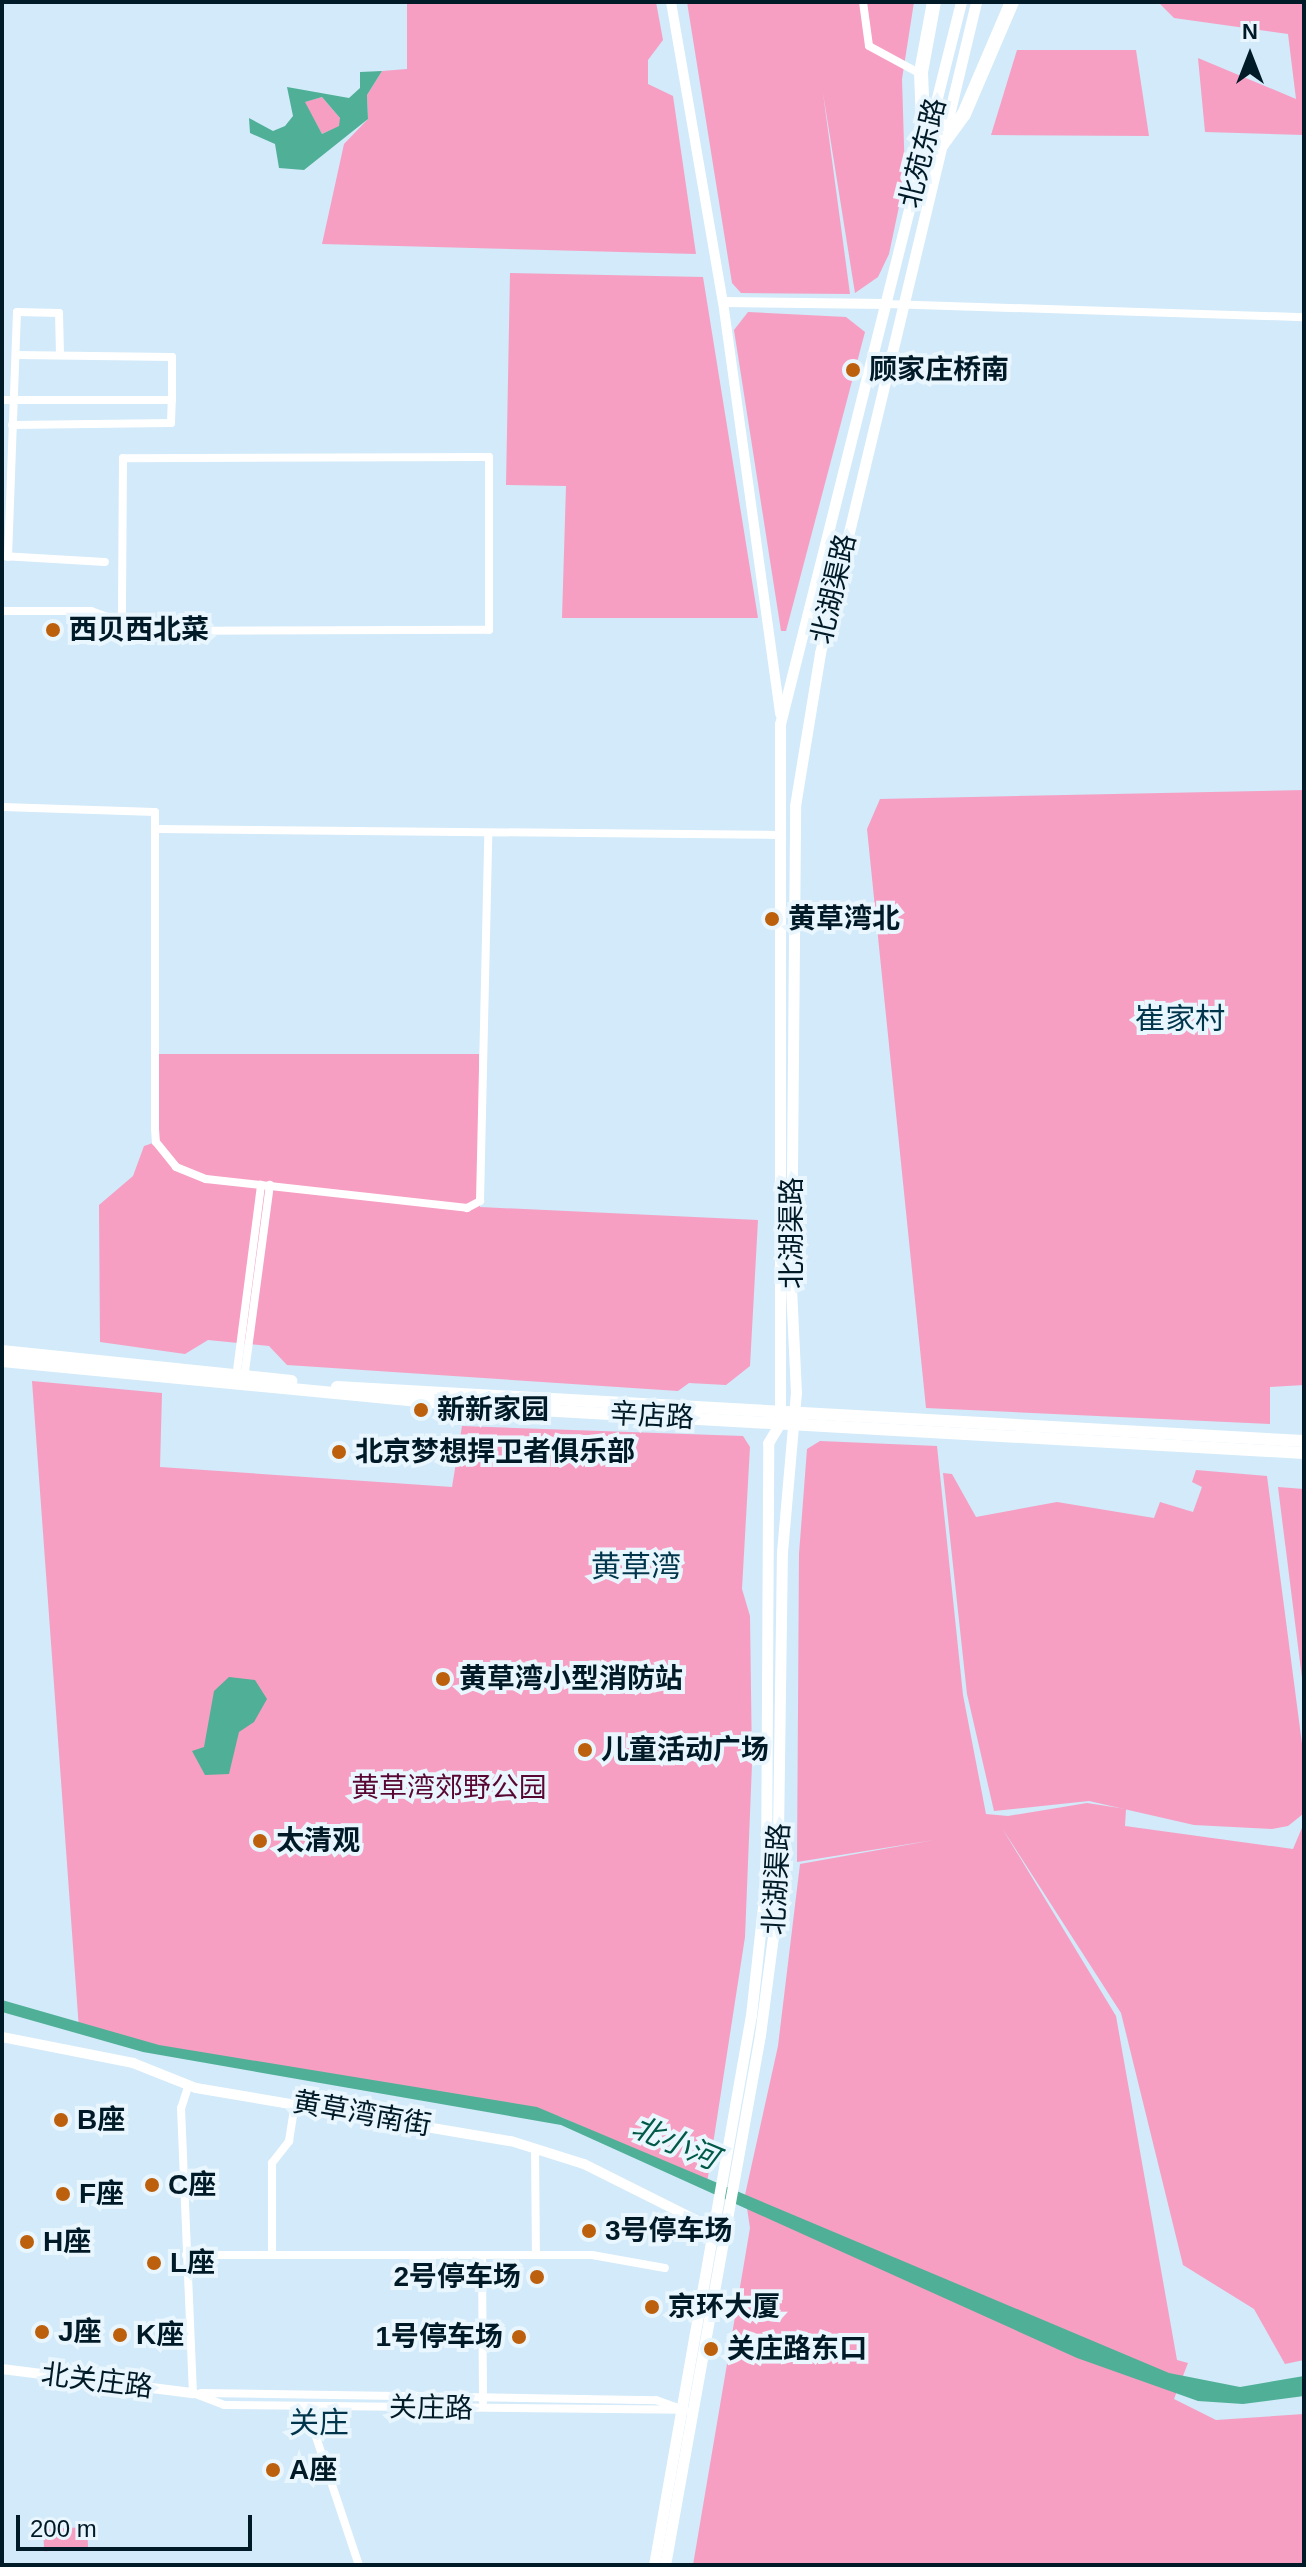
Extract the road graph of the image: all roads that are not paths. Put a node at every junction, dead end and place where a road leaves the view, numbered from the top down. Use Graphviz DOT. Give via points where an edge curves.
graph roads {
  1 [pos="671,2"];
  2 [pos="863,2"];
  3 [pos="934,2"];
  4 [pos="961,2"];
  5 [pos="976,2"];
  6 [pos="1012,2"];
  7 [pos="915,71"];
  8 [pos="931,148"];
  9 [pos="723,302"];
  10 [pos="900,303"];
  11 [pos="886,304"];
  12 [pos="1304,317"];
  13 [pos="60,353"];
  14 [pos="16,355"];
  15 [pos="7,400"];
  16 [pos="172,400"];
  17 [pos="12,425"];
  18 [pos="5,513"];
  19 [pos="5,556"];
  20 [pos="105,562"];
  21 [pos="2,611"];
  22 [pos="122,618"];
  23 [pos="780,724"];
  24 [pos="2,807"];
  25 [pos="158,829"];
  26 [pos="488,835"];
  27 [pos="779,835"];
  28 [pos="265,1185"];
  29 [pos="2,1351"];
  30 [pos="2,1361"];
  31 [pos="240,1379"];
  32 [pos="794,1411"];
  33 [pos="785,1420"];
  34 [pos="1304,1441"];
  35 [pos="1304,1453"];
  36 [pos="2,2037"];
  37 [pos="188,2087"];
  38 [pos="295,2102"];
  39 [pos="535,2148"];
  40 [pos="730,2166"];
  41 [pos="721,2214"];
  42 [pos="712,2228"];
  43 [pos="272,2253"];
  44 [pos="186,2255"];
  45 [pos="482,2255"];
  46 [pos="536,2255"];
  47 [pos="665,2268"];
  48 [pos="2,2369"];
  49 [pos="193,2393"];
  50 [pos="483,2398"];
  51 [pos="306,2407"];
  52 [pos="483,2409"];
  53 [pos="686,2410"];
  54 [pos="359,2565"];
  55 [pos="654,2565"];
  56 [pos="665,2565"];
  1 -- 9 [label="street"];
  2 -- 7 [label="street" via="869,46"];
  3 -- 8 [label="highway" via="921,72"];
  4 -- 8 [label="main road, 北苑东路"];
  5 -- 8 [label="main road, 北苑东路"];
  6 -- 8 [label="highway" via="964,114"];
  8 -- 10 [label="main road, 北苑东路"];
  8 -- 11 [label="main road, 北苑东路"];
  9 -- 11 [label="street"];
  9 -- 23 [label="street" via="778,665"];
  10 -- 11 [label="street"];
  10 -- 12 [label="street"];
  10 -- 32 [label="main road, 北湖渠路" via="817,667 795,806"];
  11 -- 23 [label="main road, 北湖渠路"];
  13 -- 14 [label="street"];
  13 -- 14 [label="street" via="59,313 24,310 17,312"];
  13 -- 16 [label="street" via="172,357"];
  14 -- 15 [label="street"];
  15 -- 16 [label="street"];
  15 -- 17 [label="street"];
  16 -- 17 [label="street" via="171,423"];
  17 -- 18 [label="street"];
  18 -- 19 [label="street"];
  19 -- 20 [label="street"];
  21 -- 22 [label="street" via="31,607"];
  22 -- 22 [label="street" via="123,458 489,457 489,630 145,631"];
  23 -- 27 [label="main road, 北湖渠路"];
  24 -- 25 [label="street" via="146,808 155,812"];
  25 -- 26 [label="street" via="475,829"];
  25 -- 28 [label="street" via="156,1142 188,1175"];
  26 -- 27 [label="street"];
  26 -- 28 [label="street" via="480,1201 467,1208"];
  27 -- 33 [label="main road, 北湖渠路"];
  28 -- 31 [label="street"];
  29 -- 31 [label="main road, 辛店路"];
  30 -- 31 [label="main road, 辛店路"];
  31 -- 33 [label="main road, 辛店路"];
  32 -- 33 [label="main road, 辛店路"];
  32 -- 34 [label="main road, 辛店路"];
  33 -- 35 [label="main road, 辛店路"];
  33 -- 40 [label="main road, 北湖渠路" via="777,1906"];
  33 -- 40 [label="main road, 北湖渠路" via="768,1443 763,1928"];
  36 -- 37 [label="street, 黄草湾南街" via="174,2074"];
  37 -- 38 [label="street, 黄草湾南街"];
  37 -- 44 [label="street" via="181,2108"];
  38 -- 39 [label="street, 黄草湾南街"];
  38 -- 43 [label="street" via="289,2141 272,2163"];
  39 -- 42 [label="street, 黄草湾南街" via="584,2164"];
  39 -- 46 [label="street"];
  40 -- 41 [label="main road"];
  41 -- 42 [label="main road"];
  41 -- 53 [label="main road"];
  42 -- 53 [label="main road"];
  43 -- 44 [label="street"];
  43 -- 45 [label="street"];
  44 -- 49 [label="street"];
  45 -- 46 [label="street"];
  45 -- 50 [label="street"];
  46 -- 47 [label="street" via="592,2255"];
  48 -- 49 [label="street, 北关庄路"];
  49 -- 50 [label="street, 关庄路"];
  49 -- 51 [label="street, 关庄路" via="224,2405"];
  50 -- 52 [label="street"];
  50 -- 53 [label="street, 关庄路" via="656,2400"];
  51 -- 52 [label="street, 关庄路"];
  51 -- 54 [label="street"];
  52 -- 53 [label="street, 关庄路"];
  53 -- 55 [label="main road"];
  53 -- 56 [label="main road"];
}
